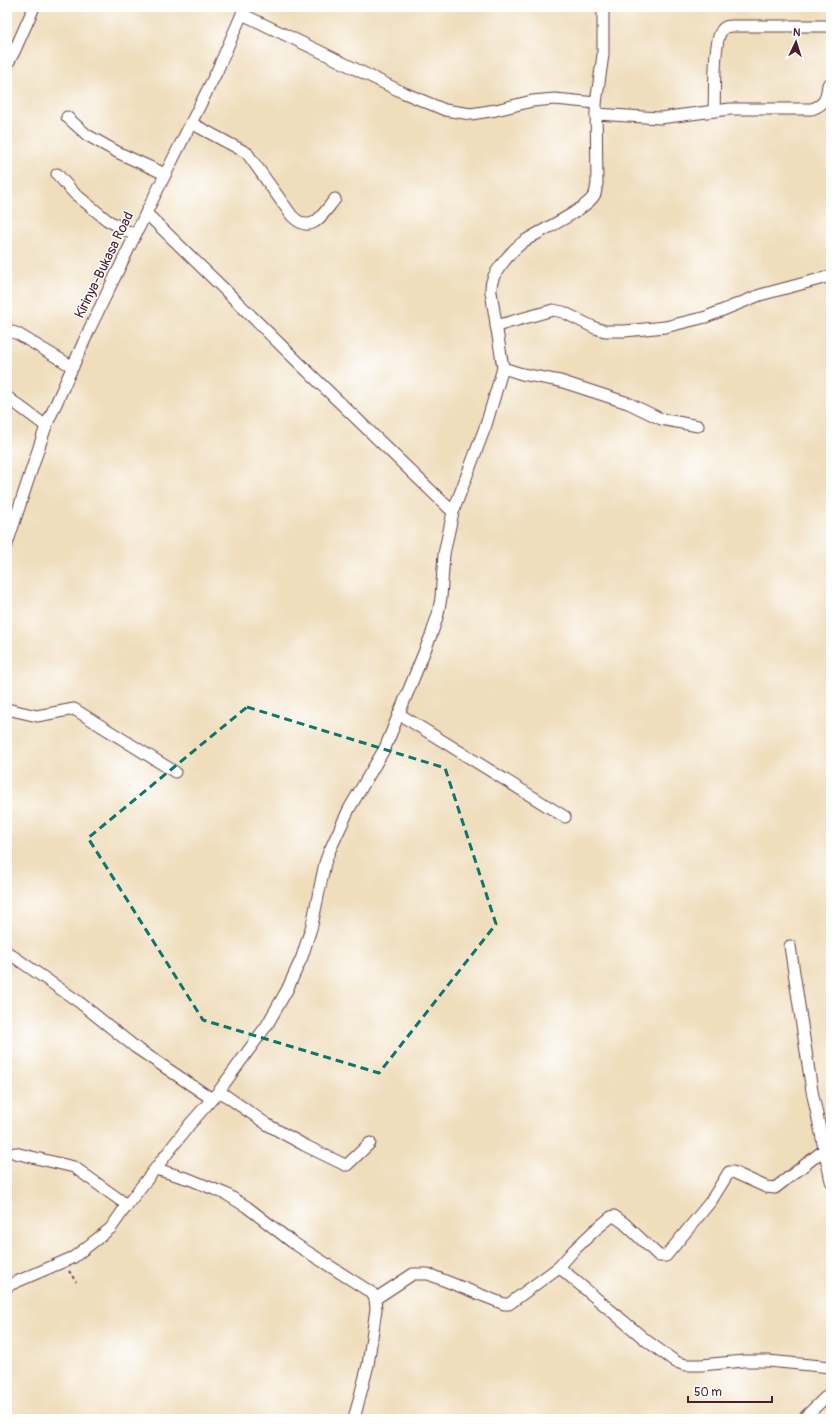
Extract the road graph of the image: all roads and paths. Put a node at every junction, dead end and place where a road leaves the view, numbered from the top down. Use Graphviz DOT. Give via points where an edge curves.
graph roads {
  1 [pos="34,7"];
  2 [pos="603,7"];
  3 [pos="243,11"];
  4 [pos="831,26"];
  5 [pos="7,65"];
  6 [pos="828,85"];
  7 [pos="596,108"];
  8 [pos="714,111"];
  9 [pos="67,118"];
  10 [pos="191,123"];
  11 [pos="57,174"];
  12 [pos="165,174"];
  13 [pos="335,199"];
  14 [pos="146,213"];
  15 [pos="135,235"];
  16 [pos="831,276"];
  17 [pos="496,326"];
  18 [pos="7,330"];
  19 [pos="73,367"];
  20 [pos="503,368"];
  21 [pos="7,397"];
  22 [pos="46,426"];
  23 [pos="698,426"];
  24 [pos="453,512"];
  25 [pos="7,544"];
  26 [pos="7,709"];
  27 [pos="399,714"];
  28 [pos="175,772"];
  29 [pos="565,817"];
  30 [pos="790,946"];
  31 [pos="7,952"];
  32 [pos="216,1095"];
  33 [pos="370,1142"];
  34 [pos="824,1150"];
  35 [pos="15,1152"];
  36 [pos="156,1169"];
  37 [pos="831,1181"];
  38 [pos="127,1205"];
  39 [pos="559,1268"];
  40 [pos="7,1286"];
  41 [pos="375,1300"];
  42 [pos="831,1367"];
  43 [pos="831,1392"];
  44 [pos="354,1419"];
  45 [pos="803,1419"];
  1 -- 5 [label="street"];
  2 -- 7 [label="street" via="603,55"];
  3 -- 7 [label="street" via="402,92 445,110 471,114 532,101 555,99"];
  3 -- 10 [label="street, Kirinya-Bukasa Road"];
  4 -- 8 [label="street" via="727,26 722,29 717,40"];
  6 -- 8 [label="street" via="824,102 812,109"];
  7 -- 8 [label="street" via="660,118"];
  7 -- 17 [label="street" via="595,194 578,210 522,242 497,270 490,287"];
  9 -- 12 [label="street" via="87,135"];
  10 -- 12 [label="street, Kirinya-Bukasa Road"];
  10 -- 13 [label="street" via="247,153 298,222 314,224"];
  11 -- 15 [label="street" via="74,193 107,220"];
  12 -- 14 [label="street, Kirinya-Bukasa Road"];
  14 -- 15 [label="street, Kirinya-Bukasa Road"];
  14 -- 24 [label="street"];
  15 -- 19 [label="street, Kirinya-Bukasa Road"];
  16 -- 17 [label="street" via="760,295 706,317 665,327 605,331 563,312 552,310"];
  17 -- 20 [label="street"];
  18 -- 19 [label="street"];
  19 -- 22 [label="street, Kirinya-Bukasa Road"];
  20 -- 23 [label="street" via="560,381 628,403 661,419"];
  20 -- 24 [label="street" via="486,425"];
  21 -- 22 [label="street"];
  22 -- 25 [label="street, Kirinya-Bukasa Road"];
  24 -- 27 [label="street" via="444,554 438,614"];
  26 -- 28 [label="street" via="37,716 74,709"];
  27 -- 29 [label="street"];
  27 -- 32 [label="street" via="385,748 349,809 329,852 312,925 302,957 287,990 267,1025"];
  30 -- 34 [label="street" via="812,1091"];
  31 -- 32 [label="street" via="79,1002 136,1047"];
  32 -- 33 [label="street" via="344,1165"];
  32 -- 36 [label="street"];
  34 -- 37 [label="street"];
  34 -- 39 [label="street" via="775,1188 729,1172 711,1201 666,1256 659,1256 614,1216 595,1230"];
  35 -- 38 [label="street" via="74,1167"];
  36 -- 38 [label="street"];
  36 -- 41 [label="street" via="226,1194 292,1242 372,1294"];
  38 -- 40 [label="street" via="112,1228 74,1257"];
  39 -- 41 [label="street" via="507,1305 428,1274 419,1273 413,1274"];
  39 -- 42 [label="street" via="676,1362 701,1365 768,1361"];
  41 -- 44 [label="street" via="368,1365"];
  43 -- 45 [label="street"];
}
